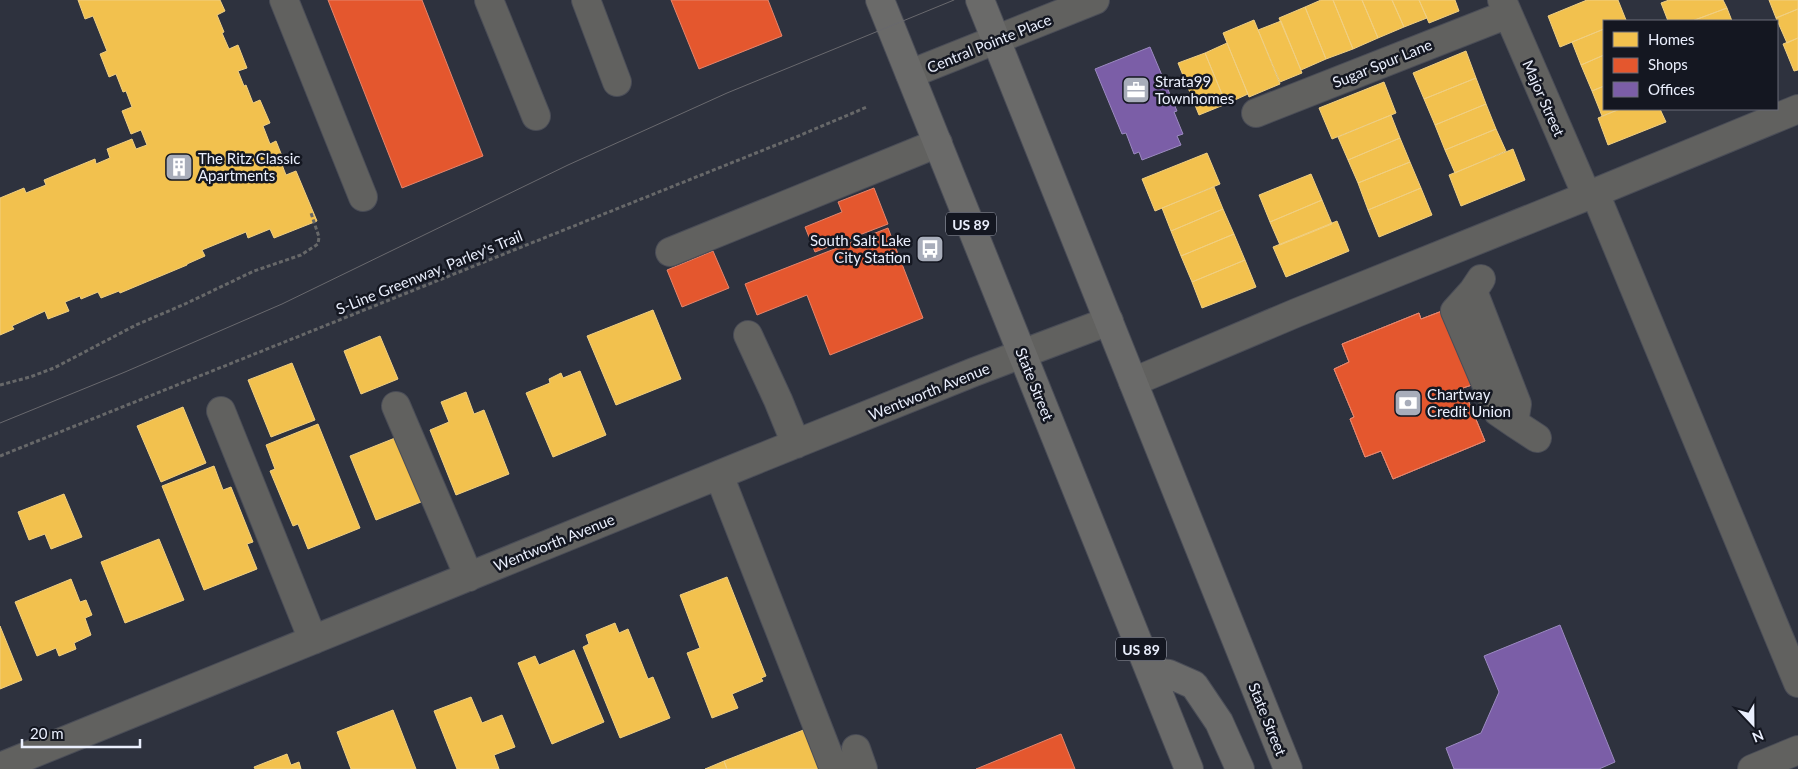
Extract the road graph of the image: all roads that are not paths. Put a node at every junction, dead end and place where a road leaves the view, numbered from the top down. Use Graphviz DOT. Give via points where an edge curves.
graph roads {
  1 [pos="284,0"];
  2 [pos="489,0"];
  3 [pos="586,0"];
  4 [pos="980,0"];
  5 [pos="1095,0"];
  6 [pos="886,2"];
  7 [pos="1505,7"];
  8 [pos="995,39"];
  9 [pos="910,74"];
  10 [pos="617,82"];
  11 [pos="1798,109"];
  12 [pos="1256,113"];
  13 [pos="536,116"];
  14 [pos="938,143"];
  15 [pos="1591,194"];
  16 [pos="363,196"];
  17 [pos="670,252"];
  18 [pos="1477,285"];
  19 [pos="1109,321"];
  20 [pos="748,334"];
  21 [pos="1023,353"];
  22 [pos="1133,382"];
  23 [pos="396,406"];
  24 [pos="221,411"];
  25 [pos="1537,438"];
  26 [pos="796,444"];
  27 [pos="718,475"];
  28 [pos="470,577"];
  29 [pos="313,640"];
  30 [pos="1150,672"];
  31 [pos="1798,683"];
  32 [pos="1798,750"];
  33 [pos="0,767"];
  34 [pos="834,769"];
  35 [pos="1189,769"];
  36 [pos="1240,769"];
  37 [pos="1288,769"];
  38 [pos="1752,769"];
  1 -- 16 [label="street"];
  2 -- 13 [label="street"];
  3 -- 10 [label="street"];
  4 -- 8 [label="main road, State Street"];
  5 -- 8 [label="street, Central Pointe Place"];
  6 -- 9 [label="main road, State Street / US 89"];
  7 -- 12 [label="street, Sugar Spur Lane"];
  7 -- 15 [label="street, Major Street"];
  8 -- 9 [label="street, Central Pointe Place"];
  8 -- 19 [label="main road, State Street"];
  9 -- 14 [label="main road, State Street / US 89"];
  11 -- 15 [label="street"];
  14 -- 17 [label="street"];
  14 -- 21 [label="main road, State Street / US 89"];
  15 -- 22 [label="street"];
  15 -- 31 [label="street, Major Street"];
  18 -- 25 [label="street" via="1517,404 1514,423"];
  19 -- 21 [label="street, Wentworth Avenue"];
  19 -- 22 [label="main road, State Street"];
  20 -- 26 [label="street"];
  21 -- 26 [label="street, Wentworth Avenue"];
  21 -- 30 [label="main road, State Street / US 89"];
  22 -- 37 [label="main road, State Street"];
  23 -- 28 [label="street"];
  24 -- 29 [label="street"];
  26 -- 27 [label="street, Wentworth Avenue"];
  27 -- 28 [label="street, Wentworth Avenue"];
  27 -- 34 [label="street"];
  28 -- 29 [label="street, Wentworth Avenue"];
  29 -- 33 [label="street, Wentworth Avenue"];
  30 -- 35 [label="main road, State Street / US 89"];
  30 -- 36 [label="main road" via="1169,674 1194,685 1219,722"];
  32 -- 38 [label="street"];
}
